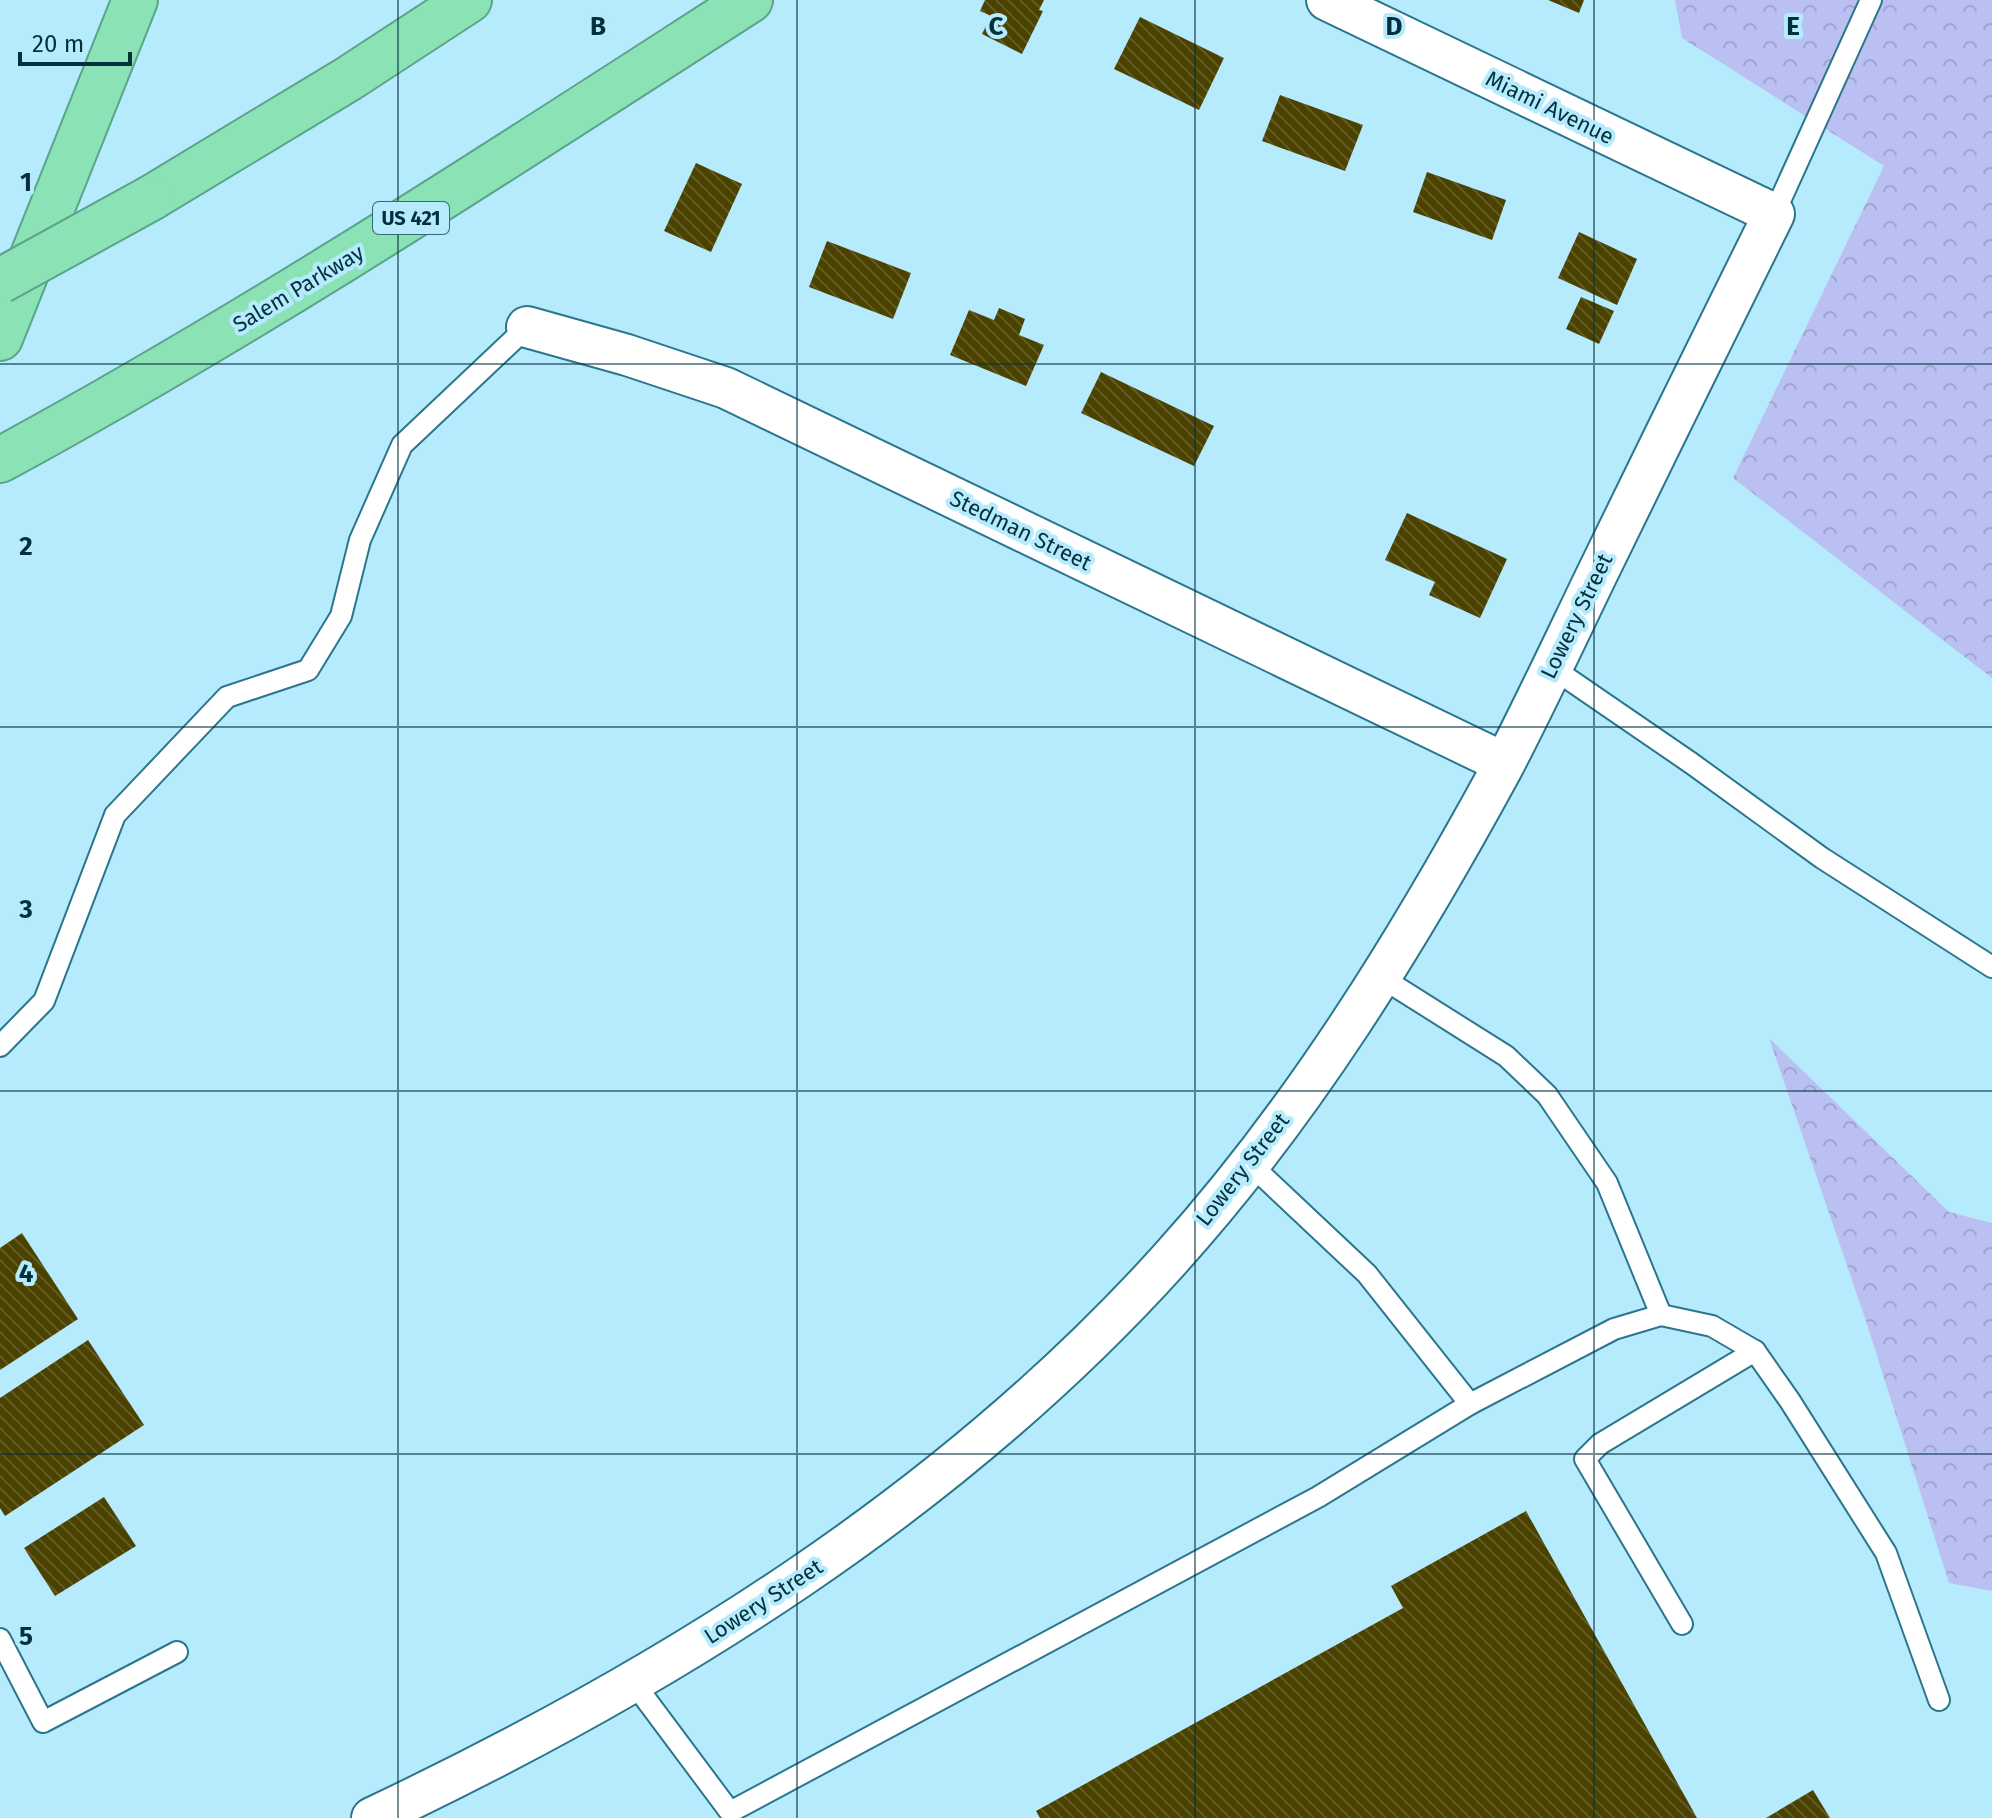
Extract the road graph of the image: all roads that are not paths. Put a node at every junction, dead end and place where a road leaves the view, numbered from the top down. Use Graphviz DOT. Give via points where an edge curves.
graph roads {
  1 [pos="135,0"];
  2 [pos="469,0"];
  3 [pos="750,0"];
  4 [pos="1327,0"];
  5 [pos="1871,0"];
  6 [pos="1774,214"];
  7 [pos="0,281"];
  8 [pos="527,327"];
  9 [pos="0,338"];
  10 [pos="0,460"];
  11 [pos="1551,667"];
  12 [pos="1504,763"];
  13 [pos="1992,967"];
  14 [pos="1379,976"];
  15 [pos="0,1046"];
  16 [pos="1249,1163"];
  17 [pos="1661,1315"];
  18 [pos="1755,1351"];
  19 [pos="1470,1404"];
  20 [pos="1682,1624"];
  21 [pos="0,1639"];
  22 [pos="177,1652"];
  23 [pos="633,1682"];
  24 [pos="1939,1700"];
  25 [pos="726,1815"];
  26 [pos="372,1818"];
  1 -- 9 [label="highway"];
  2 -- 7 [label="highway, bridge" via="151,198"];
  3 -- 10 [label="highway, Salem Parkway / US 421" via="323,273"];
  4 -- 6 [label="street, Miami Avenue"];
  5 -- 6 [label="lane"];
  6 -- 11 [label="street, Lowery Street"];
  8 -- 12 [label="street, Stedman Street" via="726,388"];
  8 -- 15 [label="lane" via="402,445 360,540 341,616 308,670 227,697 115,815 44,1001"];
  11 -- 12 [label="street, Lowery Street"];
  11 -- 13 [label="lane" via="1822,858"];
  12 -- 14 [label="street, Lowery Street"];
  14 -- 16 [label="street, Lowery Street"];
  14 -- 17 [label="lane" via="1506,1056 1547,1095 1607,1183"];
  16 -- 19 [label="lane" via="1367,1274"];
  16 -- 23 [label="street, Lowery Street" via="1170,1259 1072,1361 960,1458 838,1551"];
  17 -- 18 [label="lane" via="1712,1326"];
  17 -- 19 [label="lane" via="1614,1329"];
  18 -- 20 [label="lane" via="1600,1444 1585,1459"];
  18 -- 24 [label="lane" via="1886,1553"];
  19 -- 25 [label="lane" via="1318,1497"];
  21 -- 22 [label="lane" via="43,1722"];
  23 -- 25 [label="lane"];
  23 -- 26 [label="street, Lowery Street" via="464,1775"];
}
